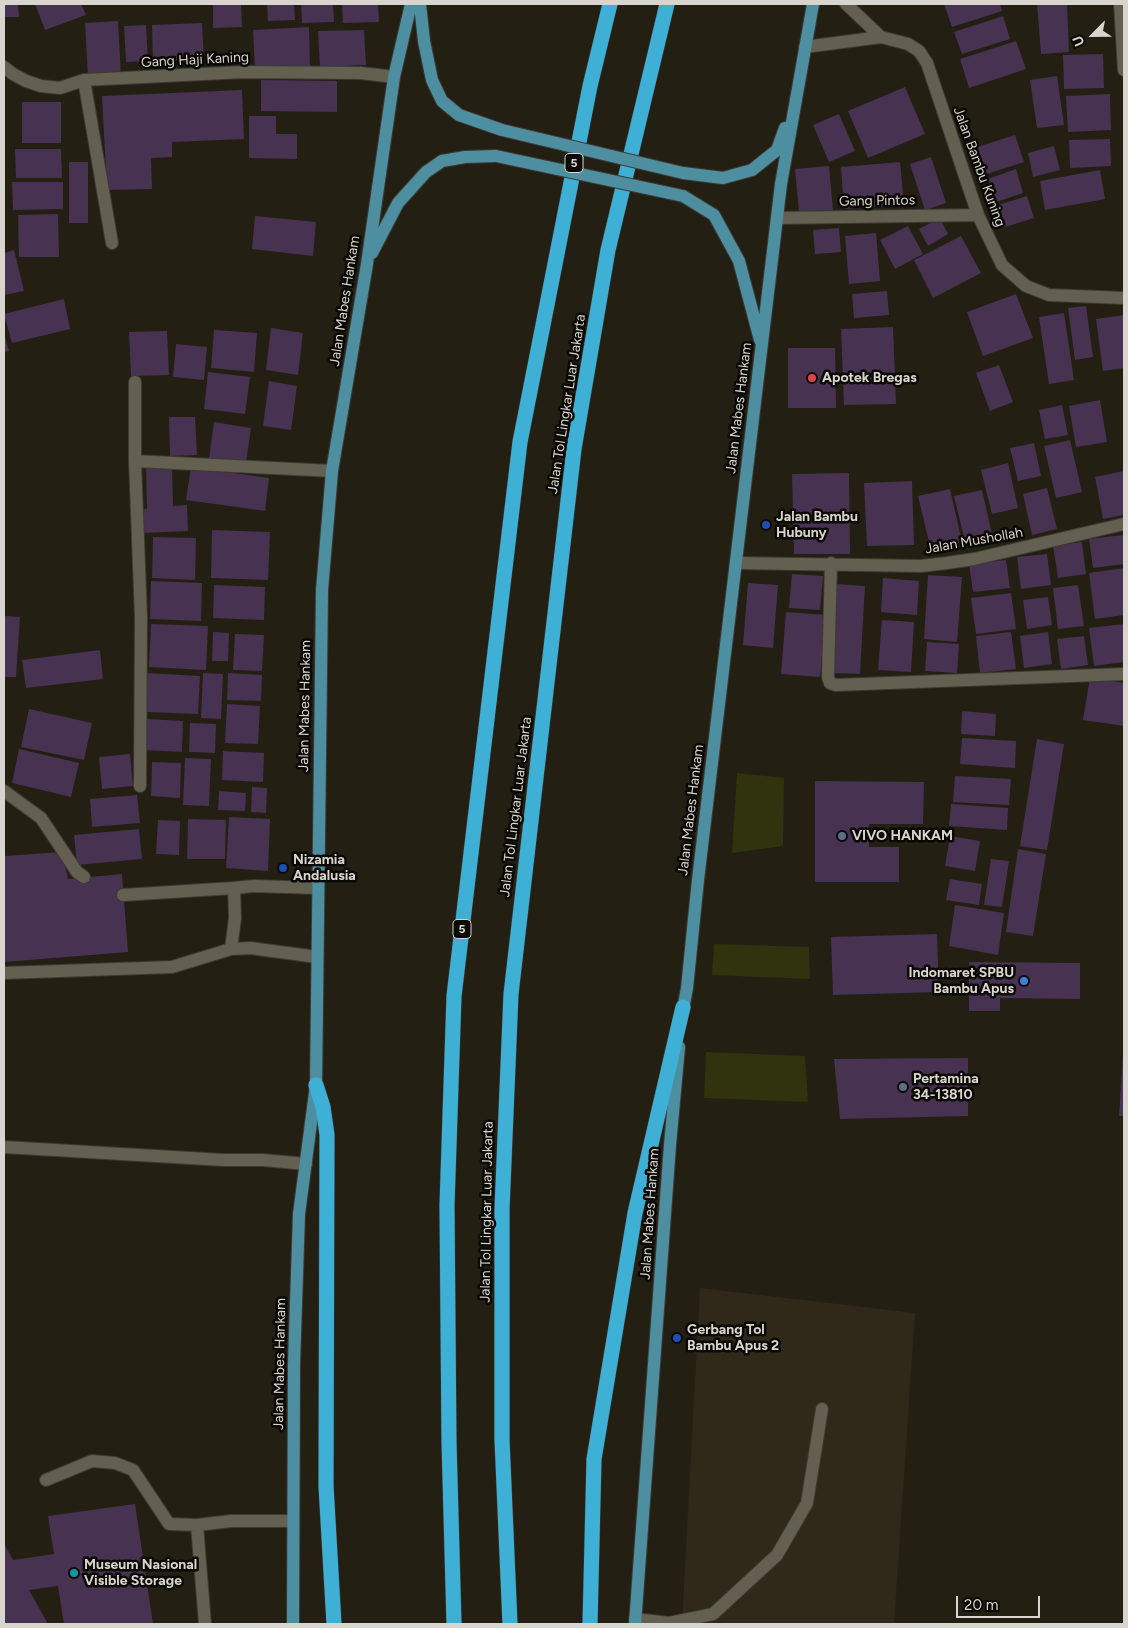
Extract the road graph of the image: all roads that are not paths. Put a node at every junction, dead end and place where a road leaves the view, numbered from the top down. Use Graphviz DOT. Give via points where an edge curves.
graph roads {
  1 [pos="412,4"];
  2 [pos="420,4"];
  3 [pos="610,4"];
  4 [pos="667,4"];
  5 [pos="813,4"];
  6 [pos="846,4"];
  7 [pos="1120,4"];
  8 [pos="881,37"];
  9 [pos="805,47"];
  10 [pos="4,67"];
  11 [pos="1124,70"];
  12 [pos="394,77"];
  13 [pos="84,80"];
  14 [pos="797,93"];
  15 [pos="978,215"];
  16 [pos="777,218"];
  17 [pos="112,243"];
  18 [pos="367,264"];
  19 [pos="1124,298"];
  20 [pos="762,346"];
  21 [pos="135,382"];
  22 [pos="135,461"];
  23 [pos="332,471"];
  24 [pos="1124,524"];
  25 [pos="736,563"];
  26 [pos="831,563"];
  27 [pos="1124,674"];
  28 [pos="140,786"];
  29 [pos="4,791"];
  30 [pos="84,877"];
  31 [pos="234,888"];
  32 [pos="318,888"];
  33 [pos="123,895"];
  34 [pos="231,949"];
  35 [pos="317,957"];
  36 [pos="4,973"];
  37 [pos="683,1007"];
  38 [pos="316,1085"];
  39 [pos="4,1147"];
  40 [pos="306,1164"];
  41 [pos="822,1409"];
  42 [pos="46,1480"];
  43 [pos="293,1521"];
  44 [pos="197,1525"];
  45 [pos="635,1621"];
  46 [pos="205,1624"];
  47 [pos="293,1624"];
  48 [pos="334,1624"];
  49 [pos="454,1624"];
  50 [pos="510,1624"];
  51 [pos="590,1624"];
  1 -- 12 [label="main road, Jalan Mabes Hankam"];
  2 -- 14 [label="main road, bridge" via="432,80 442,101 459,115 502,130 683,173 723,178 752,170 777,150"];
  3 -- 49 [label="highway, 5" via="590,86 520,442 454,996 447,1205"];
  4 -- 50 [label="highway, Jalan Tol Lingkar Luar Jakarta" via="608,250 574,449 511,994 502,1209 502,1440"];
  5 -- 9 [label="main road, Jalan Mabes Hankam"];
  6 -- 8 [label="street, Jalan Bambu Kuning"];
  7 -- 11 [label="street"];
  8 -- 9 [label="street, Jalan Bambu Kuning"];
  8 -- 15 [label="street, Jalan Bambu Kuning" via="908,44 919,51 927,63"];
  9 -- 14 [label="main road, Jalan Mabes Hankam"];
  10 -- 13 [label="street, Gang Haji Kaning" via="41,86 60,88"];
  12 -- 13 [label="street, Gang Haji Kaning" via="361,73 244,72"];
  12 -- 18 [label="main road, Jalan Mabes Hankam"];
  13 -- 17 [label="street"];
  14 -- 16 [label="main road, Jalan Mabes Hankam"];
  15 -- 16 [label="street, Gang Pintos"];
  15 -- 19 [label="street, Jalan Bambu Kuning" via="1002,265 1026,286 1049,295"];
  16 -- 20 [label="main road, Jalan Mabes Hankam"];
  18 -- 20 [label="main road, bridge" via="398,203 426,172 442,161 496,156 683,196 714,215 739,261"];
  18 -- 23 [label="main road, Jalan Mabes Hankam"];
  20 -- 25 [label="main road, Jalan Mabes Hankam"];
  21 -- 22 [label="street"];
  22 -- 23 [label="street"];
  22 -- 28 [label="street" via="141,618"];
  23 -- 32 [label="main road, Jalan Mabes Hankam" via="322,590"];
  24 -- 26 [label="street, Jalan Mushollah" via="947,563 920,566"];
  25 -- 26 [label="street, Jalan Mushollah"];
  25 -- 37 [label="main road, Jalan Mabes Hankam"];
  26 -- 27 [label="street" via="830,683"];
  29 -- 30 [label="street" via="40,818 77,872"];
  31 -- 32 [label="street"];
  31 -- 33 [label="street"];
  31 -- 34 [label="street"];
  32 -- 35 [label="main road, Jalan Mabes Hankam"];
  34 -- 35 [label="street" via="250,948"];
  34 -- 36 [label="street" via="172,967"];
  35 -- 38 [label="main road, Jalan Mabes Hankam"];
  37 -- 45 [label="main road, Jalan Mabes Hankam"];
  37 -- 51 [label="highway" via="635,1213 594,1459"];
  38 -- 40 [label="main road, Jalan Mabes Hankam"];
  38 -- 48 [label="highway" via="327,1135 326,1486"];
  39 -- 40 [label="street"];
  40 -- 43 [label="main road, Jalan Mabes Hankam" via="299,1214"];
  41 -- 45 [label="street" via="807,1503 776,1555 713,1614 669,1623"];
  42 -- 44 [label="street" via="92,1461 115,1463 133,1470 169,1524"];
  43 -- 44 [label="street"];
  43 -- 47 [label="main road, Jalan Mabes Hankam"];
  44 -- 46 [label="street"];
}
